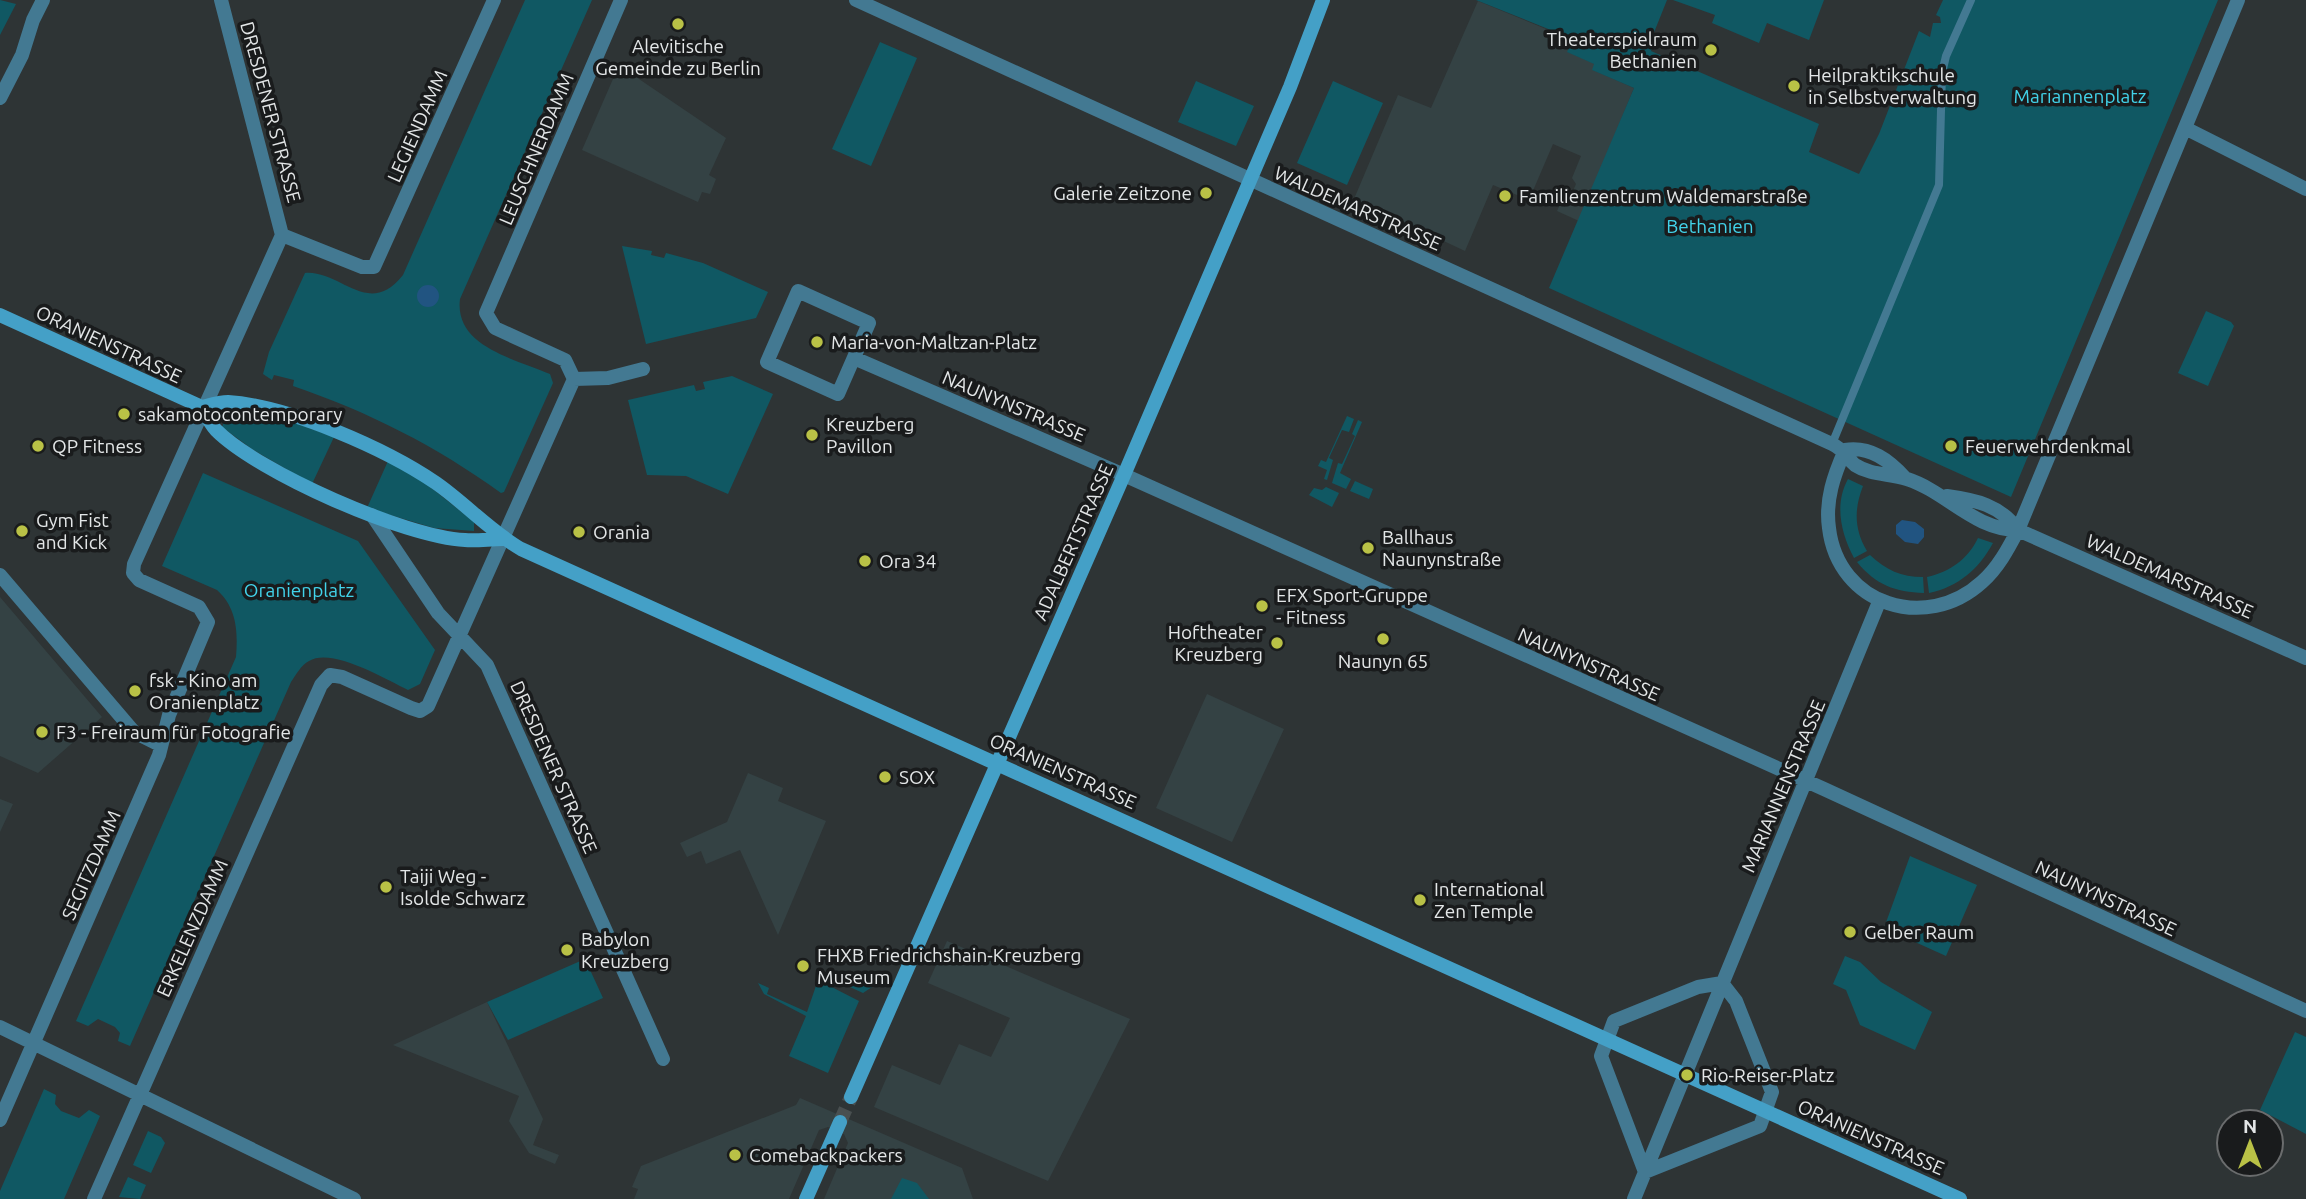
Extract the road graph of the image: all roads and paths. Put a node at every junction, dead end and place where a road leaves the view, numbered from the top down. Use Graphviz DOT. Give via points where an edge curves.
graph roads {
  1 [pos="43,0"];
  2 [pos="221,0"];
  3 [pos="494,0"];
  4 [pos="621,0"];
  5 [pos="856,0"];
  6 [pos="1324,0"];
  7 [pos="1971,0"];
  8 [pos="2238,0"];
  9 [pos="0,98"];
  10 [pos="2185,128"];
  11 [pos="1249,180"];
  12 [pos="2306,188"];
  13 [pos="282,235"];
  14 [pos="0,315"];
  15 [pos="854,358"];
  16 [pos="643,369"];
  17 [pos="574,379"];
  18 [pos="202,407"];
  19 [pos="1838,447"];
  20 [pos="1124,475"];
  21 [pos="372,515"];
  22 [pos="2018,530"];
  23 [pos="503,539"];
  24 [pos="0,575"];
  25 [pos="1879,602"];
  26 [pos="458,635"];
  27 [pos="2306,658"];
  28 [pos="160,745"];
  29 [pos="996,763"];
  30 [pos="1806,781"];
  31 [pos="1722,983"];
  32 [pos="2306,1011"];
  33 [pos="0,1027"];
  34 [pos="1608,1039"];
  35 [pos="34,1043"];
  36 [pos="663,1059"];
  37 [pos="1685,1074"];
  38 [pos="139,1095"];
  39 [pos="851,1097"];
  40 [pos="1765,1111"];
  41 [pos="0,1120"];
  42 [pos="840,1122"];
  43 [pos="1645,1172"];
  44 [pos="94,1199"];
  45 [pos="354,1199"];
  46 [pos="806,1199"];
  47 [pos="1634,1199"];
  48 [pos="1961,1199"];
  1 -- 9 [label="street"];
  2 -- 13 [label="street, DRESDENER STRASSE"];
  3 -- 13 [label="street, LEGIENDAMM" via="374,268"];
  4 -- 17 [label="street, LEUSCHNERDAMM" via="486,313 495,328 565,360"];
  5 -- 11 [label="street, WALDEMARSTRASSE"];
  6 -- 11 [label="street, ADALBERTSTRASSE"];
  7 -- 19 [label="lane" via="1942,73 1938,185"];
  8 -- 10 [label="street"];
  10 -- 12 [label="street"];
  10 -- 22 [label="street"];
  11 -- 19 [label="street, WALDEMARSTRASSE"];
  11 -- 20 [label="street, ADALBERTSTRASSE"];
  13 -- 18 [label="street"];
  14 -- 18 [label="street, ORANIENSTRASSE"];
  15 -- 15 [label="street" via="869,323 798,291 767,362 838,394"];
  15 -- 20 [label="street, NAUNYNSTRASSE"];
  16 -- 17 [label="street" via="608,378"];
  17 -- 23 [label="street"];
  18 -- 21 [label="street, ORANIENSTRASSE" via="215,429 251,455"];
  18 -- 23 [label="street, ORANIENSTRASSE" via="226,402 256,408 360,442 434,482"];
  18 -- 28 [label="street, SEGITZDAMM" via="134,564 133,573 139,580 199,607 208,622"];
  19 -- 22 [label="street, WALDEMARSTRASSE" via="1853,464 1870,472 1905,478 2000,530"];
  19 -- 25 [label="street" via="1829,496 1831,541 1853,580"];
  20 -- 29 [label="street, ADALBERTSTRASSE"];
  20 -- 30 [label="street, NAUNYNSTRASSE"];
  21 -- 23 [label="street, ORANIENSTRASSE" via="463,540"];
  21 -- 26 [label="street, DRESDENER STRASSE"];
  22 -- 25 [label="street" via="1993,571 1961,598 1928,607"];
  22 -- 27 [label="street, WALDEMARSTRASSE"];
  23 -- 26 [label="street"];
  23 -- 29 [label="street, ORANIENSTRASSE"];
  24 -- 28 [label="street" via="134,732"];
  25 -- 30 [label="street, MARIANNENSTRASSE"];
  26 -- 36 [label="street, DRESDENER STRASSE" via="487,665"];
  26 -- 38 [label="street, ERKELENZDAMM" via="424,710 342,677 330,675 320,685"];
  28 -- 35 [label="street, SEGITZDAMM"];
  29 -- 34 [label="street, ORANIENSTRASSE"];
  29 -- 39 [label="street, ADALBERTSTRASSE"];
  30 -- 31 [label="street, MARIANNENSTRASSE"];
  30 -- 32 [label="street, NAUNYNSTRASSE"];
  31 -- 34 [label="street" via="1693,989 1614,1021"];
  31 -- 37 [label="street"];
  31 -- 40 [label="street, ORANIENSTRASSE" via="1736,1001 1772,1093"];
  33 -- 35 [label="street"];
  34 -- 37 [label="street"];
  34 -- 43 [label="street" via="1601,1056"];
  35 -- 38 [label="street"];
  35 -- 41 [label="street, SEGITZDAMM"];
  37 -- 40 [label="street"];
  37 -- 43 [label="street"];
  38 -- 44 [label="street, ERKELENZDAMM"];
  38 -- 45 [label="street"];
  40 -- 43 [label="street" via="1760,1126"];
  40 -- 48 [label="street, ORANIENSTRASSE"];
  42 -- 46 [label="street"];
  43 -- 47 [label="street"];
}
